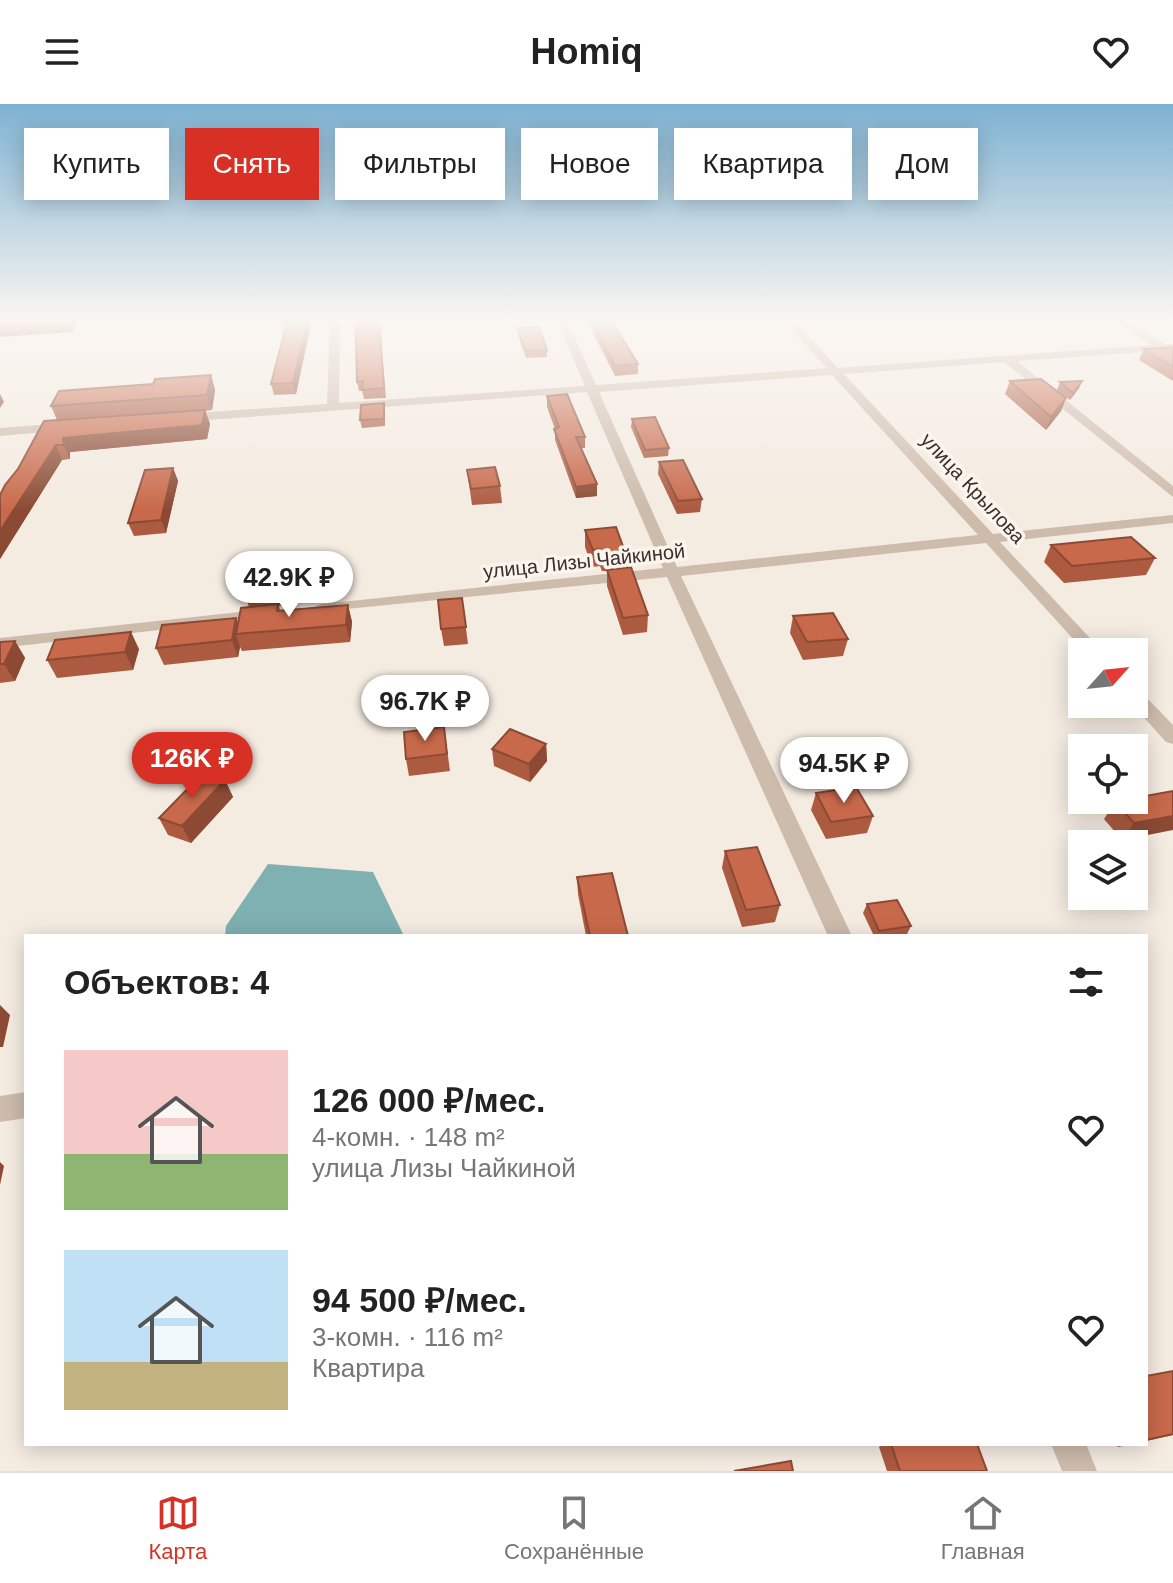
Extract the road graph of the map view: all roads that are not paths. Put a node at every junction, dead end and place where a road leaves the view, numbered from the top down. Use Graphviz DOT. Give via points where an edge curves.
graph roads {
  1 [pos="334,383"];
  2 [pos="591,383"];
  3 [pos="653,383"];
  4 [pos="847,383"];
  5 [pos="1036,383"];
  6 [pos="593,387"];
  7 [pos="333,406"];
  8 [pos="172,419"];
  9 [pos="82,426"];
  10 [pos="0,432"];
  11 [pos="1173,493"];
  12 [pos="1173,519"];
  13 [pos="990,538"];
  14 [pos="672,572"];
  15 [pos="313,610"];
  16 [pos="281,613"];
  17 [pos="1081,638"];
  18 [pos="0,643"];
  19 [pos="1148,710"];
  20 [pos="1173,737"];
  21 [pos="839,934"];
  22 [pos="24,1105"];
  23 [pos="0,1109"];
  24 [pos="1069,1446"];
  25 [pos="1080,1471"];
  1 -- 7 [label="street"];
  2 -- 6 [label="street"];
  3 -- 6 [label="street"];
  4 -- 13 [label="street, улица Крылова"];
  5 -- 11 [label="street"];
  6 -- 7 [label="street"];
  6 -- 14 [label="street"];
  7 -- 8 [label="street"];
  9 -- 10 [label="street"];
  12 -- 13 [label="street, улица Лизы Чайкиной"];
  13 -- 14 [label="street, улица Лизы Чайкиной"];
  13 -- 17 [label="street, улица Крылова"];
  14 -- 15 [label="street, улица Лизы Чайкиной"];
  14 -- 21 [label="street"];
  16 -- 18 [label="street"];
  19 -- 20 [label="street"];
  22 -- 23 [label="street"];
  24 -- 25 [label="street"];
}
